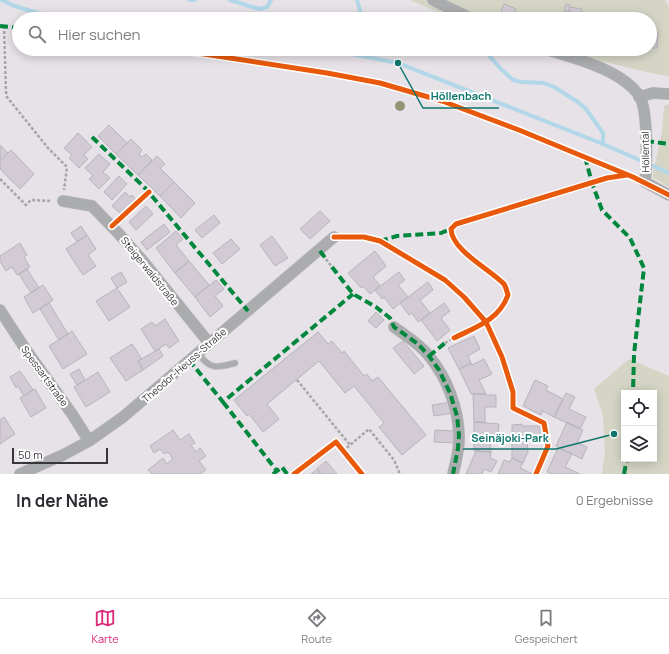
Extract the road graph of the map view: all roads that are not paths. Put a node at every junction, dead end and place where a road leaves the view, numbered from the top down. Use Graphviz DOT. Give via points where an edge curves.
graph roads {
  1 [pos="433,0"];
  2 [pos="458,12"];
  3 [pos="566,56"];
  4 [pos="669,94"];
  5 [pos="639,97"];
  6 [pos="669,195"];
  7 [pos="63,201"];
  8 [pos="334,237"];
  9 [pos="0,310"];
  10 [pos="394,327"];
  11 [pos="208,344"];
  12 [pos="198,353"];
  13 [pos="235,363"];
  14 [pos="89,441"];
  15 [pos="20,474"];
  16 [pos="453,474"];
  1 -- 2 [label="street"];
  3 -- 5 [label="street" via="597,66 619,77"];
  4 -- 5 [label="street" via="654,93"];
  5 -- 6 [label="street, Höllental" via="643,106 647,153 645,182"];
  7 -- 11 [label="street, Steigerwaldstraße" via="92,206 143,261"];
  8 -- 11 [label="street, Theodor-Heuss-Straße"];
  9 -- 14 [label="street, Spessartstraße"];
  10 -- 16 [label="street" via="418,344 429,356 450,393 457,416 459,435"];
  11 -- 12 [label="street, Theodor-Heuss-Straße"];
  12 -- 13 [label="lane" via="204,361 218,367"];
  12 -- 14 [label="street, Theodor-Heuss-Straße" via="152,394"];
  14 -- 15 [label="street, Theodor-Heuss-Straße"];
}
